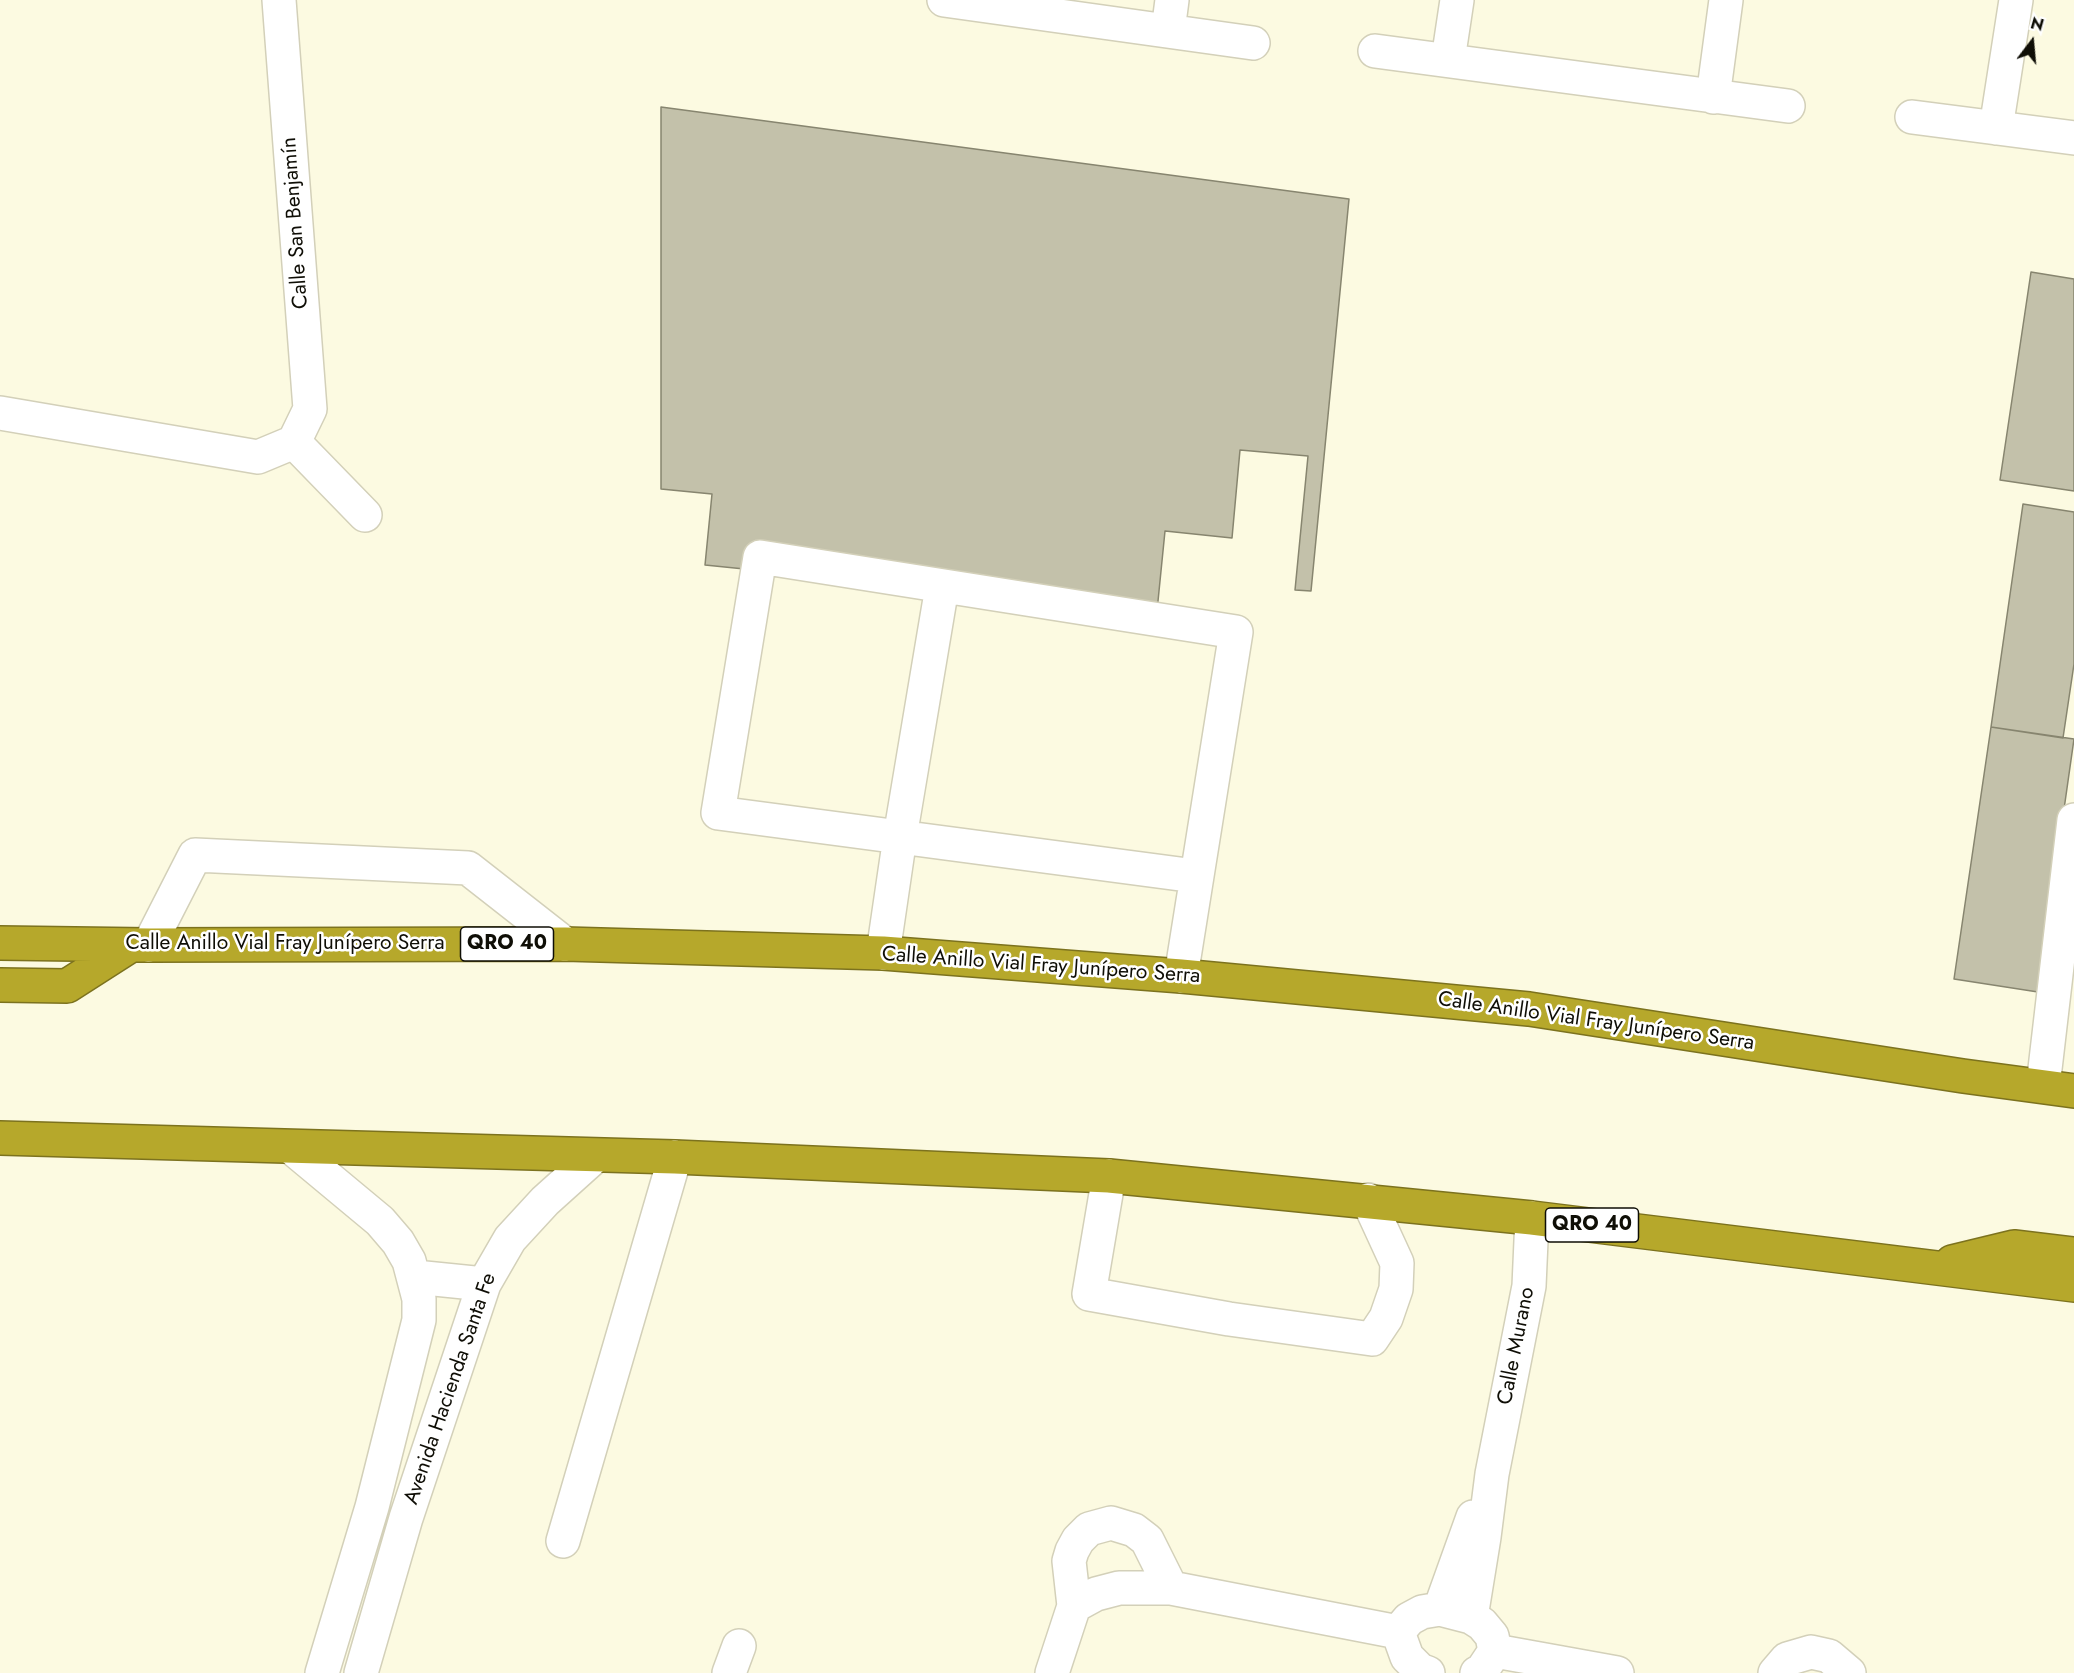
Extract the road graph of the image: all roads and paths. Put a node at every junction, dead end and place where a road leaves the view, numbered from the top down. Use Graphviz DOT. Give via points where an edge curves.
graph roads {
  1 [pos="279,0"];
  2 [pos="944,0"];
  3 [pos="1457,0"];
  4 [pos="1726,0"];
  5 [pos="2016,0"];
  6 [pos="1170,16"];
  7 [pos="1253,43"];
  8 [pos="1376,51"];
  9 [pos="1448,60"];
  10 [pos="1713,97"];
  11 [pos="1788,106"];
  12 [pos="1912,117"];
  13 [pos="1996,128"];
  14 [pos="2074,138"];
  15 [pos="0,413"];
  16 [pos="294,442"];
  17 [pos="365,515"];
  18 [pos="942,587"];
  19 [pos="2074,820"];
  20 [pos="900,837"];
  21 [pos="1195,876"];
  22 [pos="2068,929"];
  23 [pos="0,943"];
  24 [pos="565,944"];
  25 [pos="140,945"];
  26 [pos="883,953"];
  27 [pos="1181,976"];
  28 [pos="0,985"];
  29 [pos="1963,1076"];
  30 [pos="2058,1088"];
  31 [pos="2074,1108"];
  32 [pos="0,1138"];
  33 [pos="291,1147"];
  34 [pos="595,1156"];
  35 [pos="675,1157"];
  36 [pos="1109,1176"];
  37 [pos="1368,1200"];
  38 [pos="1532,1218"];
  39 [pos="2074,1254"];
  40 [pos="1933,1267"];
  41 [pos="414,1277"];
  42 [pos="484,1284"];
  43 [pos="2074,1285"];
  44 [pos="372,1507"];
  45 [pos="406,1518"];
  46 [pos="563,1541"];
  47 [pos="1171,1588"];
  48 [pos="1459,1599"];
  49 [pos="1074,1606"];
  50 [pos="1398,1632"];
  51 [pos="1486,1662"];
  52 [pos="322,1673"];
  53 [pos="360,1673"];
  54 [pos="1052,1673"];
  55 [pos="1428,1673"];
  56 [pos="1617,1673"];
  57 [pos="1775,1673"];
  58 [pos="1849,1673"];
  1 -- 16 [label="street, Calle San Benjamín" via="310,409"];
  2 -- 6 [label="street"];
  3 -- 9 [label="street"];
  4 -- 10 [label="street"];
  5 -- 13 [label="street"];
  6 -- 7 [label="street"];
  8 -- 9 [label="street"];
  9 -- 10 [label="street"];
  10 -- 11 [label="street"];
  12 -- 13 [label="street"];
  13 -- 14 [label="street"];
  15 -- 16 [label="street" via="258,457"];
  16 -- 17 [label="street"];
  18 -- 20 [label="street"];
  18 -- 20 [label="street" via="760,557 718,813"];
  18 -- 21 [label="street" via="1236,632"];
  19 -- 22 [label="street"];
  20 -- 21 [label="street"];
  20 -- 26 [label="street"];
  21 -- 27 [label="street"];
  22 -- 30 [label="street"];
  23 -- 25 [label="highway, Calle Anillo Vial Fray Junípero Serra / QRO 40"];
  24 -- 25 [label="highway, Calle Anillo Vial Fray Junípero Serra / QRO 40"];
  24 -- 25 [label="street" via="468,868 195,855"];
  24 -- 26 [label="highway, Calle Anillo Vial Fray Junípero Serra / QRO 40"];
  25 -- 28 [label="highway" via="67,986"];
  26 -- 27 [label="highway, Calle Anillo Vial Fray Junípero Serra / QRO 40"];
  27 -- 29 [label="highway, Calle Anillo Vial Fray Junípero Serra / QRO 40" via="1529,1009"];
  29 -- 30 [label="highway, Calle Anillo Vial Fray Junípero Serra / QRO 40"];
  29 -- 31 [label="highway"];
  32 -- 33 [label="highway, QRO 40"];
  33 -- 34 [label="highway, QRO 40"];
  33 -- 41 [label="street, Avenida Hacienda Santa Fe" via="380,1221 398,1242"];
  34 -- 35 [label="highway, QRO 40"];
  34 -- 42 [label="street, Avenida Hacienda Santa Fe" via="510,1239"];
  35 -- 36 [label="highway, QRO 40"];
  35 -- 46 [label="street"];
  36 -- 37 [label="highway, QRO 40"];
  36 -- 37 [label="street" via="1089,1294 1229,1320 1372,1339 1386,1318 1396,1289 1397,1263"];
  37 -- 38 [label="highway, QRO 40"];
  38 -- 40 [label="highway, QRO 40"];
  38 -- 48 [label="street, Calle Murano" via="1529,1286 1491,1474 1466,1533"];
  39 -- 40 [label="highway" via="2014,1247"];
  40 -- 43 [label="highway, QRO 40"];
  41 -- 42 [label="street"];
  41 -- 44 [label="street, Avenida Hacienda Santa Fe" via="419,1320"];
  42 -- 45 [label="street, Avenida Hacienda Santa Fe"];
  44 -- 45 [label="street, Avenida Hacienda Santa Fe"];
  44 -- 52 [label="street, Avenida Hacienda Santa Fe"];
  45 -- 53 [label="street, Avenida Hacienda Santa Fe"];
  47 -- 49 [label="street" via="1119,1588"];
  47 -- 49 [label="street" via="1147,1540 1134,1530 1111,1523 1099,1525 1077,1540 1072,1551 1069,1561"];
  47 -- 50 [label="street"];
  48 -- 50 [label="street" via="1409,1619"];
  48 -- 51 [label="street" via="1492,1636"];
  49 -- 54 [label="street"];
  50 -- 55 [label="street" via="1407,1657"];
  51 -- 56 [label="street"];
  57 -- 58 [label="street" via="1787,1659 1811,1652 1829,1656"];
}
